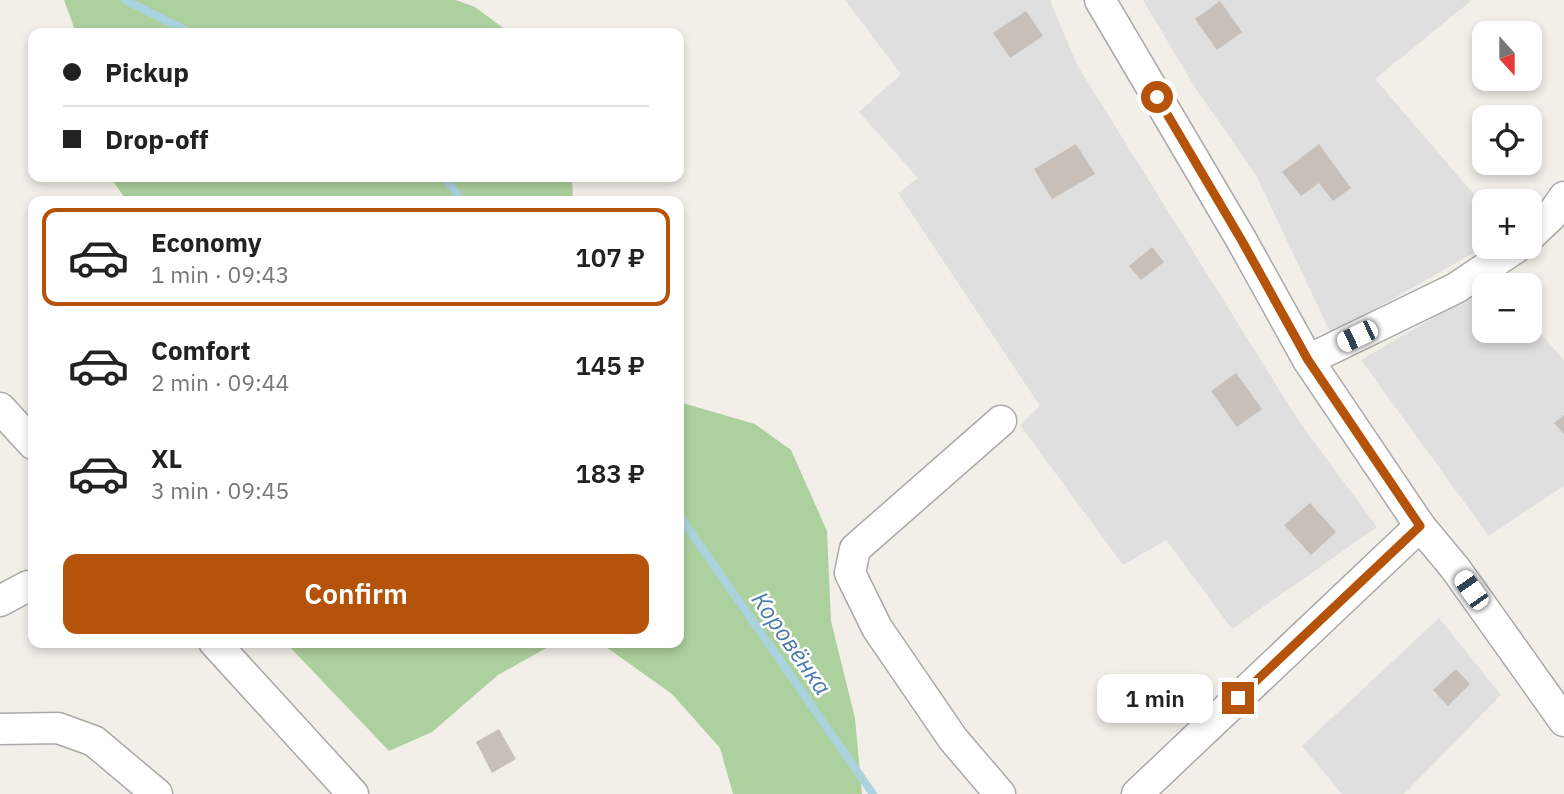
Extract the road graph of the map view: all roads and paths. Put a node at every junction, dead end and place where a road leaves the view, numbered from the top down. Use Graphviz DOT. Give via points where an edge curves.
graph roads {
  1 [pos="1100,0"];
  2 [pos="1564,197"];
  3 [pos="1542,225"];
  4 [pos="1499,259"];
  5 [pos="1308,360"];
  6 [pos="0,408"];
  7 [pos="1001,421"];
  8 [pos="28,439"];
  9 [pos="1420,526"];
  10 [pos="28,586"];
  11 [pos="0,601"];
  12 [pos="219,648"];
  13 [pos="1564,721"];
  14 [pos="0,729"];
  15 [pos="157,794"];
  16 [pos="353,794"];
  17 [pos="1000,794"];
  18 [pos="1137,794"];
  1 -- 5 [label="street"];
  2 -- 3 [label="street"];
  4 -- 5 [label="street" via="1456,288"];
  5 -- 9 [label="street"];
  6 -- 8 [label="street"];
  7 -- 17 [label="street" via="856,549 850,573 877,628 953,739"];
  9 -- 13 [label="street"];
  9 -- 18 [label="street"];
  10 -- 11 [label="street"];
  12 -- 16 [label="street"];
  14 -- 15 [label="street" via="58,728 94,741"];
}
